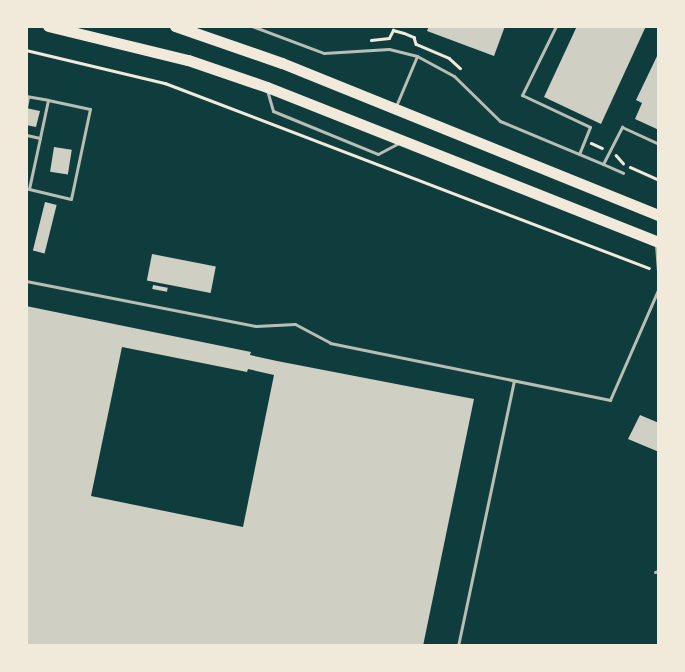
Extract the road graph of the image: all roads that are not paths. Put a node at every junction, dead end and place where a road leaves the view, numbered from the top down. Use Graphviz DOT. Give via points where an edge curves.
graph roads {
  1 [pos="48,26"];
  2 [pos="175,26"];
  3 [pos="252,26"];
  4 [pos="556,26"];
  5 [pos="416,56"];
  6 [pos="266,87"];
  7 [pos="27,96"];
  8 [pos="48,100"];
  9 [pos="26,108"];
  10 [pos="395,108"];
  11 [pos="26,135"];
  12 [pos="40,138"];
  13 [pos="405,140"];
  14 [pos="659,144"];
  15 [pos="579,154"];
  16 [pos="603,164"];
  17 [pos="623,173"];
  18 [pos="28,189"];
  19 [pos="659,215"];
  20 [pos="657,241"];
  21 [pos="26,281"];
  22 [pos="659,287"];
  23 [pos="514,381"];
  24 [pos="458,646"];
  1 -- 6 [label="highway" via="188,60"];
  2 -- 10 [label="highway"];
  3 -- 5 [label="lane" via="324,52 389,49"];
  4 -- 15 [label="lane" via="522,95 590,127"];
  5 -- 10 [label="lane"];
  5 -- 15 [label="lane" via="454,76 500,121"];
  6 -- 13 [label="highway"];
  6 -- 13 [label="lane" via="273,111 378,154"];
  7 -- 8 [label="lane"];
  7 -- 9 [label="lane"];
  8 -- 12 [label="lane"];
  8 -- 18 [label="lane" via="90,109 71,199"];
  10 -- 19 [label="highway"];
  11 -- 12 [label="lane"];
  12 -- 18 [label="lane"];
  13 -- 20 [label="highway"];
  14 -- 16 [label="lane" via="622,127"];
  15 -- 16 [label="lane"];
  16 -- 17 [label="lane"];
  20 -- 22 [label="lane"];
  21 -- 23 [label="lane" via="256,326 295,324 330,343"];
  22 -- 23 [label="lane" via="610,400"];
  23 -- 24 [label="lane"];
}
